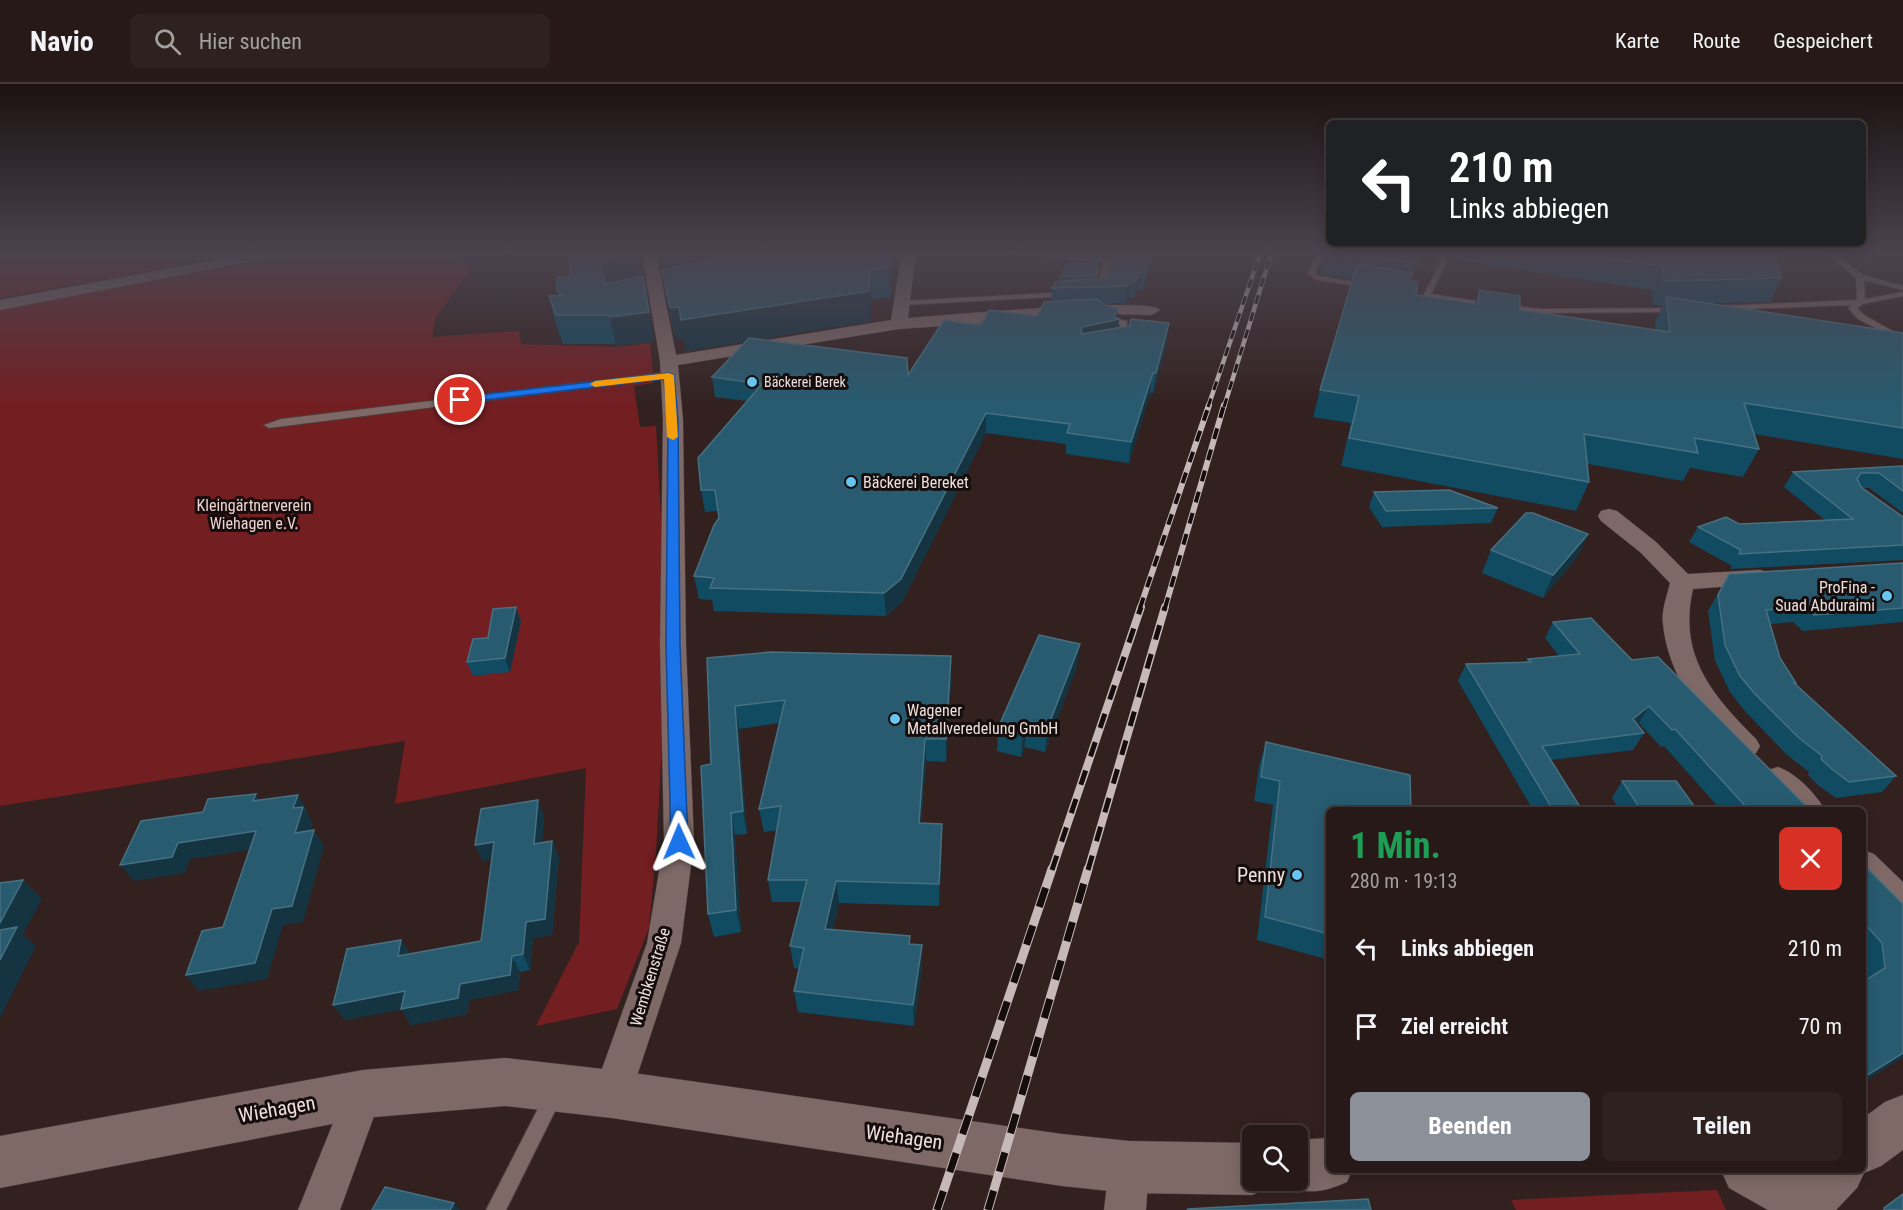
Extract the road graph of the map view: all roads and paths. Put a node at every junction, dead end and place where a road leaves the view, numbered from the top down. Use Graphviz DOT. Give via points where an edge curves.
graph roads {
  1 [pos="904,303"];
  2 [pos="658,304"];
  3 [pos="1485,304"];
  4 [pos="1828,304"];
  5 [pos="1859,304"];
  6 [pos="1710,309"];
  7 [pos="1152,310"];
  8 [pos="1686,310"];
  9 [pos="1096,311"];
  10 [pos="899,324"];
  11 [pos="1903,340"];
  12 [pos="1113,343"];
  13 [pos="669,368"];
  14 [pos="269,425"];
  15 [pos="1609,516"];
  16 [pos="1787,576"];
  17 [pos="1682,582"];
  18 [pos="1807,807"];
  19 [pos="1866,866"];
  20 [pos="1903,903"];
  21 [pos="558,1088"];
  22 [pos="363,1094"];
  23 [pos="612,1094"];
  24 [pos="1903,1120"];
  25 [pos="1866,1146"];
  26 [pos="0,1162"];
  27 [pos="1326,1164"];
  28 [pos="1308,1165"];
  29 [pos="1242,1171"];
  30 [pos="1757,1173"];
  31 [pos="1127,1188"];
  32 [pos="1818,1194"];
  33 [pos="319,1210"];
  34 [pos="496,1210"];
  1 -- 10 [label="street"];
  2 -- 13 [label="street, Wembkenstraße"];
  3 -- 8 [label="lane" via="1542,311"];
  4 -- 6 [label="lane"];
  5 -- 11 [label="lane" via="1852,308 1861,317"];
  7 -- 9 [label="street"];
  9 -- 10 [label="street"];
  9 -- 12 [label="lane" via="1109,321 1124,323 1123,341"];
  10 -- 13 [label="street"];
  13 -- 14 [label="lane"];
  13 -- 23 [label="street, Wembkenstraße" via="679,842 664,942"];
  15 -- 17 [label="street" via="1648,546"];
  16 -- 17 [label="street"];
  17 -- 18 [label="street" via="1674,621 1686,671 1724,725"];
  19 -- 20 [label="street"];
  21 -- 22 [label="main road, Wiehagen" via="505,1082"];
  21 -- 23 [label="main road, Wiehagen"];
  21 -- 34 [label="lane"];
  22 -- 26 [label="main road, Wiehagen"];
  22 -- 33 [label="street"];
  23 -- 31 [label="main road, Wiehagen" via="1062,1160"];
  24 -- 25 [label="main road"];
  27 -- 28 [label="main road"];
  29 -- 31 [label="main road, Wiehagen"];
  30 -- 32 [label="main road"];
}
